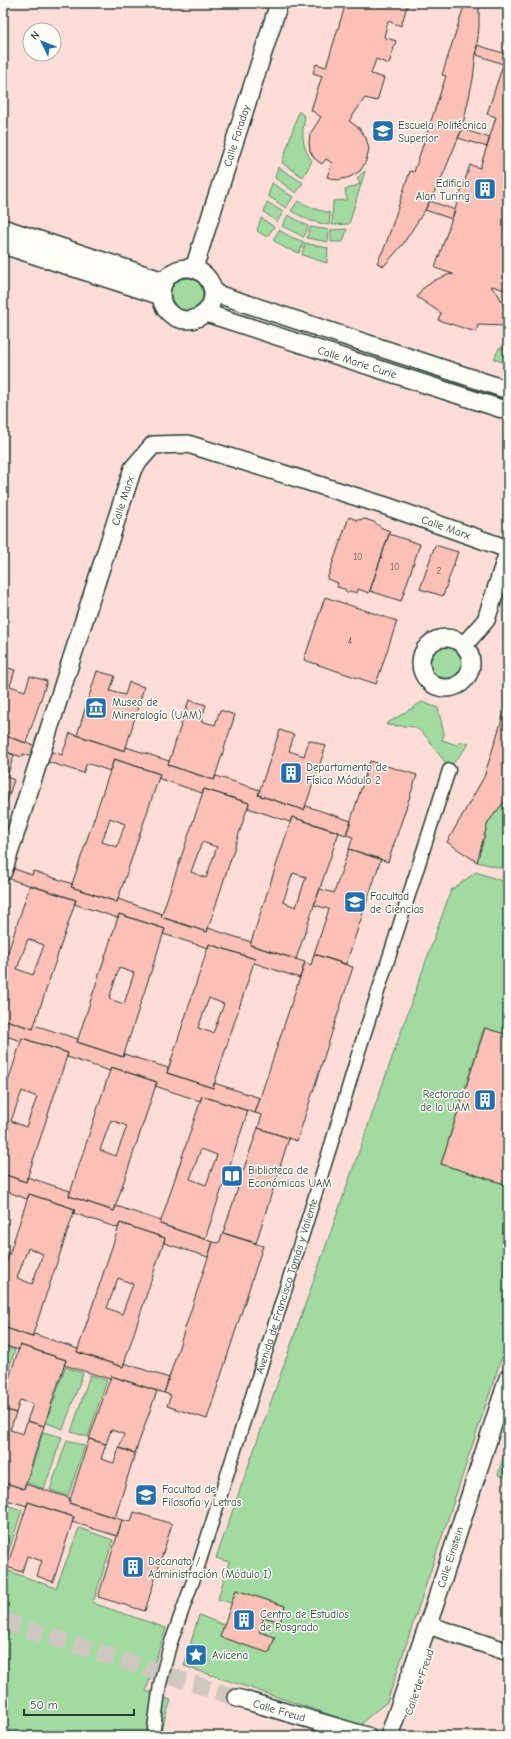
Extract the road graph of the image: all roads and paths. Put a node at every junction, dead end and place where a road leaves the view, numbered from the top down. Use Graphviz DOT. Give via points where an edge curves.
graph roads {
  1 [pos="279,3"];
  2 [pos="3,228"];
  3 [pos="3,245"];
  4 [pos="194,268"];
  5 [pos="162,289"];
  6 [pos="214,293"];
  7 [pos="206,313"];
  8 [pos="508,390"];
  9 [pos="508,411"];
  10 [pos="508,551"];
  11 [pos="464,645"];
  12 [pos="449,770"];
  13 [pos="3,872"];
  14 [pos="508,1378"];
  15 [pos="508,1411"];
  16 [pos="433,1627"];
  17 [pos="508,1652"];
  18 [pos="237,1698"];
  19 [pos="153,1736"];
  20 [pos="367,1736"];
  21 [pos="389,1736"];
  22 [pos="400,1736"];
  1 -- 4 [label="street, Calle Faraday"];
  2 -- 5 [label="street"];
  3 -- 5 [label="street"];
  4 -- 5 [label="street" via="185,268 170,274"];
  4 -- 6 [label="street" via="209,278"];
  5 -- 7 [label="street" via="163,305 167,312 190,321"];
  6 -- 7 [label="street"];
  6 -- 8 [label="street, Calle Marie Curie"];
  7 -- 9 [label="street, Calle Marie Curie"];
  10 -- 11 [label="street" via="486,620"];
  10 -- 13 [label="street, Calle Marx" via="386,506 188,444 153,445 133,468"];
  12 -- 19 [label="street, Avenida de Francisco Tomás y Valiente" via="198,1567 170,1645 160,1684"];
  14 -- 16 [label="street, Calle Einstein"];
  15 -- 16 [label="street, Calle Einstein"];
  16 -- 17 [label="street"];
  16 -- 21 [label="street, Calle Einstein"];
  16 -- 22 [label="street, Calle de Freud"];
  18 -- 20 [label="street, Calle Freud"];
}
